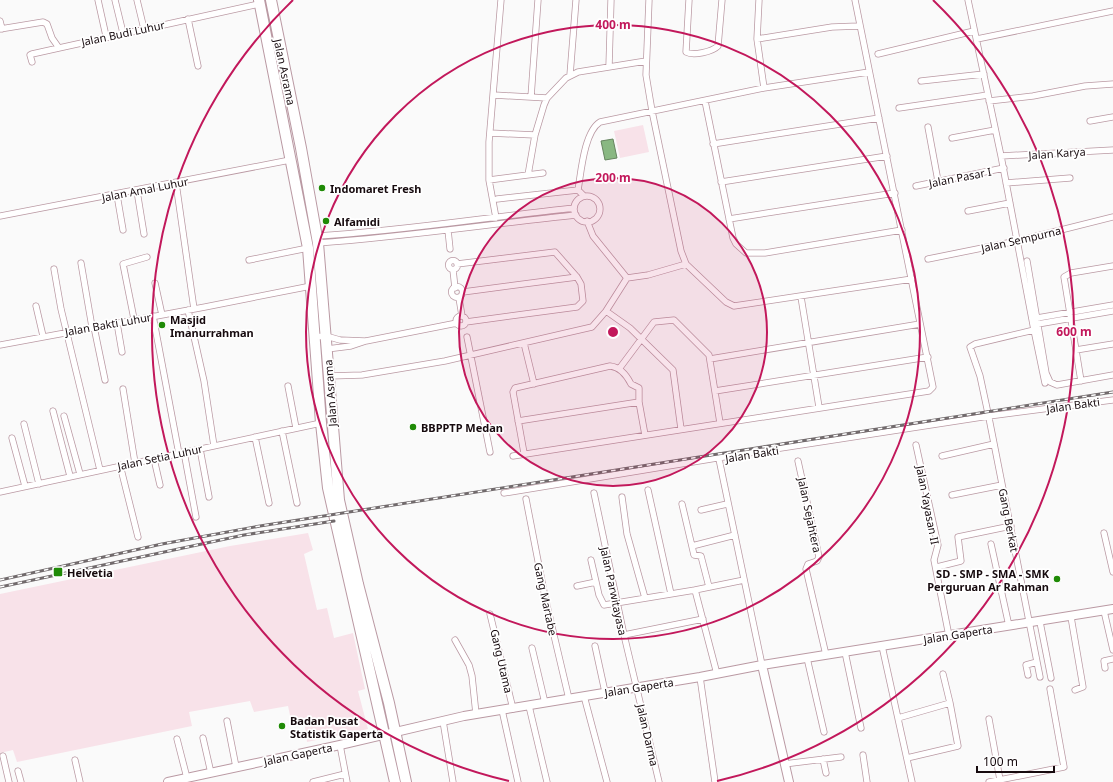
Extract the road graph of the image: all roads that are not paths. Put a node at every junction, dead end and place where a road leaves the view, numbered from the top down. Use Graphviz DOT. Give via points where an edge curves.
graph roads {
  1 [pos="98,0"];
  2 [pos="115,0"];
  3 [pos="138,0"];
  4 [pos="271,0"];
  5 [pos="501,0"];
  6 [pos="538,0"];
  7 [pos="576,0"];
  8 [pos="611,0"];
  9 [pos="649,0"];
  10 [pos="689,0"];
  11 [pos="722,0"];
  12 [pos="760,0"];
  13 [pos="855,0"];
  14 [pos="968,0"];
  15 [pos="259,2"];
  16 [pos="1113,11"];
  17 [pos="188,19"];
  18 [pos="0,21"];
  19 [pos="859,26"];
  20 [pos="1,29"];
  21 [pos="144,29"];
  22 [pos="974,30"];
  23 [pos="123,33"];
  24 [pos="106,36"];
  25 [pos="977,39"];
  26 [pos="757,40"];
  27 [pos="59,48"];
  28 [pos="878,54"];
  29 [pos="646,60"];
  30 [pos="32,62"];
  31 [pos="198,66"];
  32 [pos="609,66"];
  33 [pos="868,72"];
  34 [pos="984,74"];
  35 [pos="570,75"];
  36 [pos="921,81"];
  37 [pos="1113,84"];
  38 [pos="764,88"];
  39 [pos="494,95"];
  40 [pos="531,96"];
  41 [pos="547,98"];
  42 [pos="988,98"];
  43 [pos="705,101"];
  44 [pos="899,108"];
  45 [pos="652,111"];
  46 [pos="1113,116"];
  47 [pos="879,118"];
  48 [pos="1090,121"];
  49 [pos="928,127"];
  50 [pos="995,130"];
  51 [pos="490,133"];
  52 [pos="535,135"];
  53 [pos="952,138"];
  54 [pos="713,144"];
  55 [pos="1113,150"];
  56 [pos="887,156"];
  57 [pos="1001,156"];
  58 [pos="290,160"];
  59 [pos="1004,168"];
  60 [pos="543,173"];
  61 [pos="528,175"];
  62 [pos="1070,178"];
  63 [pos="489,180"];
  64 [pos="938,181"];
  65 [pos="721,182"];
  66 [pos="176,183"];
  67 [pos="1006,183"];
  68 [pos="916,186"];
  69 [pos="578,190"];
  70 [pos="137,191"];
  71 [pos="895,193"];
  72 [pos="117,195"];
  73 [pos="584,196"];
  74 [pos="497,199"];
  75 [pos="1010,203"];
  76 [pos="574,208"];
  77 [pos="968,211"];
  78 [pos="0,216"];
  79 [pos="496,216"];
  80 [pos="576,216"];
  81 [pos="1113,217"];
  82 [pos="729,219"];
  83 [pos="587,221"];
  84 [pos="497,224"];
  85 [pos="123,230"];
  86 [pos="448,230"];
  87 [pos="902,230"];
  88 [pos="376,232"];
  89 [pos="144,234"];
  90 [pos="376,239"];
  91 [pos="317,240"];
  92 [pos="1017,241"];
  93 [pos="308,248"];
  94 [pos="450,249"];
  95 [pos="147,257"];
  96 [pos="928,259"];
  97 [pos="249,260"];
  98 [pos="1027,261"];
  99 [pos="81,263"];
  100 [pos="686,264"];
  101 [pos="1113,266"];
  102 [pos="54,269"];
  103 [pos="577,277"];
  104 [pos="627,278"];
  105 [pos="912,279"];
  106 [pos="155,283"];
  107 [pos="311,286"];
  108 [pos="455,288"];
  109 [pos="463,292"];
  110 [pos="801,297"];
  111 [pos="459,298"];
  112 [pos="1113,305"];
  113 [pos="36,306"];
  114 [pos="191,310"];
  115 [pos="606,311"];
  116 [pos="1113,311"];
  117 [pos="162,314"];
  118 [pos="1070,315"];
  119 [pos="152,316"];
  120 [pos="462,316"];
  121 [pos="134,319"];
  122 [pos="1038,321"];
  123 [pos="466,322"];
  124 [pos="117,323"];
  125 [pos="456,323"];
  126 [pos="920,324"];
  127 [pos="93,327"];
  128 [pos="1034,330"];
  129 [pos="67,332"];
  130 [pos="43,336"];
  131 [pos="326,336"];
  132 [pos="314,337"];
  133 [pos="467,337"];
  134 [pos="640,338"];
  135 [pos="340,340"];
  136 [pos="366,341"];
  137 [pos="809,342"];
  138 [pos="524,343"];
  139 [pos="1113,344"];
  140 [pos="0,345"];
  141 [pos="340,348"];
  142 [pos="327,349"];
  143 [pos="1076,350"];
  144 [pos="122,352"];
  145 [pos="471,355"];
  146 [pos="928,357"];
  147 [pos="710,358"];
  148 [pos="619,369"];
  149 [pos="815,374"];
  150 [pos="334,376"];
  151 [pos="1113,376"];
  152 [pos="105,380"];
  153 [pos="1082,381"];
  154 [pos="1045,382"];
  155 [pos="534,384"];
  156 [pos="288,386"];
  157 [pos="123,389"];
  158 [pos="715,391"];
  159 [pos="1113,400"];
  160 [pos="639,402"];
  161 [pos="819,407"];
  162 [pos="53,411"];
  163 [pos="64,416"];
  164 [pos="989,417"];
  165 [pos="518,421"];
  166 [pos="321,423"];
  167 [pos="720,423"];
  168 [pos="24,424"];
  169 [pos="296,428"];
  170 [pos="681,429"];
  171 [pos="282,431"];
  172 [pos="645,435"];
  173 [pos="255,437"];
  174 [pos="12,438"];
  175 [pos="994,444"];
  176 [pos="916,445"];
  177 [pos="214,446"];
  178 [pos="200,449"];
  179 [pos="490,452"];
  180 [pos="182,453"];
  181 [pos="524,453"];
  182 [pos="513,456"];
  183 [pos="942,456"];
  184 [pos="154,459"];
  185 [pos="719,459"];
  186 [pos="798,461"];
  187 [pos="135,462"];
  188 [pos="120,465"];
  189 [pos="100,470"];
  190 [pos="80,474"];
  191 [pos="70,476"];
  192 [pos="39,484"];
  193 [pos="160,485"];
  194 [pos="1002,485"];
  195 [pos="25,486"];
  196 [pos="648,490"];
  197 [pos="0,492"];
  198 [pos="504,493"];
  199 [pos="594,493"];
  200 [pos="952,496"];
  201 [pos="209,497"];
  202 [pos="622,497"];
  203 [pos="526,499"];
  204 [pos="270,503"];
  205 [pos="297,503"];
  206 [pos="682,504"];
  207 [pos="727,504"];
  208 [pos="701,510"];
  209 [pos="196,517"];
  210 [pos="1011,526"];
  211 [pos="1104,533"];
  212 [pos="735,535"];
  213 [pos="138,537"];
  214 [pos="991,544"];
  215 [pos="692,546"];
  216 [pos="591,560"];
  217 [pos="936,567"];
  218 [pos="1113,572"];
  219 [pos="744,580"];
  220 [pos="596,582"];
  221 [pos="577,586"];
  222 [pos="709,587"];
  223 [pos="695,590"];
  224 [pos="671,594"];
  225 [pos="644,598"];
  226 [pos="617,603"];
  227 [pos="1113,609"];
  228 [pos="1104,611"];
  229 [pos="490,614"];
  230 [pos="1070,617"];
  231 [pos="703,619"];
  232 [pos="1040,622"];
  233 [pos="1029,623"];
  234 [pos="1009,626"];
  235 [pos="624,635"];
  236 [pos="950,636"];
  237 [pos="454,640"];
  238 [pos="595,646"];
  239 [pos="882,646"];
  240 [pos="532,648"];
  241 [pos="1113,650"];
  242 [pos="846,652"];
  243 [pos="826,655"];
  244 [pos="806,658"];
  245 [pos="1113,658"];
  246 [pos="1037,662"];
  247 [pos="762,665"];
  248 [pos="1105,668"];
  249 [pos="717,674"];
  250 [pos="942,674"];
  251 [pos="1028,675"];
  252 [pos="700,677"];
  253 [pos="1040,677"];
  254 [pos="1051,678"];
  255 [pos="638,687"];
  256 [pos="1050,689"];
  257 [pos="1075,690"];
  258 [pos="605,692"];
  259 [pos="584,696"];
  260 [pos="569,699"];
  261 [pos="545,703"];
  262 [pos="950,703"];
  263 [pos="529,706"];
  264 [pos="513,708"];
  265 [pos="502,710"];
  266 [pos="471,715"];
  267 [pos="898,718"];
  268 [pos="989,719"];
  269 [pos="228,721"];
  270 [pos="443,721"];
  271 [pos="861,728"];
  272 [pos="396,732"];
  273 [pos="824,732"];
  274 [pos="385,735"];
  275 [pos="203,738"];
  276 [pos="177,739"];
  277 [pos="340,745"];
  278 [pos="863,755"];
  279 [pos="3,756"];
  280 [pos="841,757"];
  281 [pos="907,758"];
  282 [pos="823,759"];
  283 [pos="75,760"];
  284 [pos="784,764"];
  285 [pos="236,767"];
  286 [pos="18,771"];
  287 [pos="211,773"];
  288 [pos="345,774"];
  289 [pos="826,774"];
  290 [pos="187,778"];
  291 [pos="198,779"];
  292 [pos="1000,780"];
  293 [pos="8,782"];
  294 [pos="21,782"];
  295 [pos="80,782"];
  296 [pos="168,782"];
  297 [pos="313,782"];
  298 [pos="347,782"];
  299 [pos="395,782"];
  300 [pos="406,782"];
  301 [pos="453,782"];
  302 [pos="518,782"];
  303 [pos="547,782"];
  304 [pos="607,782"];
  305 [pos="659,782"];
  306 [pos="715,782"];
  307 [pos="789,782"];
  308 [pos="867,782"];
  309 [pos="912,782"];
  310 [pos="989,782"];
  1 -- 24 [label="street"];
  2 -- 23 [label="street"];
  3 -- 21 [label="street"];
  4 -- 91 [label="highway, Jalan Asrama"];
  5 -- 39 [label="street"];
  6 -- 40 [label="street"];
  7 -- 35 [label="street"];
  8 -- 32 [label="street"];
  9 -- 29 [label="street"];
  10 -- 11 [label="street" via="686,52 691,53 713,50 718,46"];
  12 -- 26 [label="street"];
  13 -- 19 [label="street"];
  14 -- 22 [label="street"];
  15 -- 17 [label="street, Jalan Budi Luhur"];
  15 -- 58 [label="highway, Jalan Asrama"];
  16 -- 25 [label="street"];
  17 -- 21 [label="street, Jalan Budi Luhur"];
  17 -- 31 [label="street"];
  18 -- 20 [label="street"];
  19 -- 26 [label="street" via="832,27"];
  19 -- 33 [label="street"];
  20 -- 27 [label="street" via="43,22 47,24"];
  21 -- 23 [label="street, Jalan Budi Luhur"];
  22 -- 25 [label="street"];
  22 -- 28 [label="street"];
  23 -- 24 [label="street, Jalan Budi Luhur"];
  24 -- 27 [label="street, Jalan Budi Luhur"];
  25 -- 34 [label="street"];
  26 -- 38 [label="street"];
  27 -- 30 [label="street, Jalan Budi Luhur" via="32,54"];
  29 -- 32 [label="street"];
  29 -- 45 [label="street"];
  32 -- 35 [label="street"];
  33 -- 38 [label="street"];
  33 -- 47 [label="street"];
  34 -- 36 [label="street"];
  34 -- 42 [label="street"];
  35 -- 41 [label="street"];
  37 -- 42 [label="street" via="1085,86 1033,96"];
  38 -- 43 [label="street"];
  39 -- 40 [label="street"];
  39 -- 51 [label="street"];
  40 -- 41 [label="street"];
  41 -- 52 [label="street"];
  42 -- 44 [label="street"];
  42 -- 50 [label="street"];
  43 -- 45 [label="street"];
  43 -- 54 [label="street"];
  45 -- 69 [label="street" via="597,124 588,140"];
  45 -- 100 [label="street" via="681,251"];
  46 -- 48 [label="street"];
  47 -- 54 [label="street"];
  47 -- 56 [label="street"];
  49 -- 64 [label="street"];
  50 -- 53 [label="street"];
  50 -- 57 [label="street"];
  51 -- 52 [label="street"];
  51 -- 63 [label="street"];
  52 -- 61 [label="street"];
  54 -- 65 [label="street"];
  55 -- 57 [label="street, Jalan Karya"];
  56 -- 65 [label="street"];
  56 -- 71 [label="street"];
  57 -- 59 [label="street"];
  58 -- 66 [label="street, Jalan Amal Luhur"];
  58 -- 93 [label="highway, Jalan Asrama"];
  59 -- 64 [label="street, Jalan Pasar I"];
  59 -- 67 [label="street"];
  60 -- 61 [label="street"];
  61 -- 63 [label="street"];
  62 -- 67 [label="street"];
  63 -- 79 [label="street"];
  64 -- 68 [label="street, Jalan Pasar I"];
  65 -- 82 [label="street"];
  66 -- 70 [label="street, Jalan Amal Luhur"];
  66 -- 114 [label="street"];
  67 -- 75 [label="street"];
  69 -- 73 [label="street"];
  69 -- 74 [label="street"];
  70 -- 72 [label="street, Jalan Amal Luhur"];
  70 -- 89 [label="street"];
  71 -- 82 [label="street"];
  71 -- 87 [label="street"];
  72 -- 78 [label="street, Jalan Amal Luhur"];
  72 -- 85 [label="street"];
  73 -- 76 [label="street" via="577,201"];
  73 -- 83 [label="street" via="596,200 599,207 597,215"];
  75 -- 77 [label="street"];
  75 -- 92 [label="street"];
  76 -- 79 [label="street"];
  76 -- 80 [label="street"];
  79 -- 84 [label="street"];
  79 -- 88 [label="street"];
  80 -- 83 [label="street"];
  80 -- 84 [label="street"];
  81 -- 92 [label="street, Jalan Sempurna"];
  82 -- 87 [label="street" via="736,244 748,254"];
  83 -- 104 [label="street" via="594,236"];
  84 -- 86 [label="street"];
  86 -- 90 [label="street"];
  86 -- 94 [label="street"];
  87 -- 105 [label="street"];
  88 -- 90 [label="street"];
  88 -- 91 [label="street" via="346,234"];
  90 -- 91 [label="street"];
  91 -- 131 [label="highway, Jalan Asrama"];
  92 -- 96 [label="street, Jalan Sempurna"];
  92 -- 128 [label="street"];
  93 -- 97 [label="street"];
  93 -- 107 [label="highway, Jalan Asrama"];
  95 -- 121 [label="street" via="123,263"];
  98 -- 122 [label="street"];
  99 -- 127 [label="street"];
  100 -- 104 [label="street"];
  100 -- 110 [label="street" via="726,302 734,306"];
  101 -- 118 [label="street" via="1064,276"];
  102 -- 129 [label="street"];
  103 -- 108 [label="street" via="557,254 552,252 457,264 453,270"];
  103 -- 109 [label="street"];
  103 -- 123 [label="street" via="581,284 583,299 582,304 577,307"];
  104 -- 115 [label="street"];
  105 -- 110 [label="street"];
  105 -- 126 [label="street"];
  106 -- 117 [label="street"];
  107 -- 114 [label="street, Jalan Bakti Luhur"];
  107 -- 132 [label="highway, Jalan Asrama"];
  108 -- 109 [label="street"];
  108 -- 111 [label="street" via="452,294"];
  109 -- 111 [label="street"];
  110 -- 137 [label="street"];
  111 -- 120 [label="street"];
  112 -- 118 [label="street"];
  113 -- 130 [label="street"];
  114 -- 117 [label="street, Jalan Bakti Luhur"];
  114 -- 177 [label="street"];
  115 -- 134 [label="street"];
  115 -- 138 [label="street" via="592,327"];
  116 -- 118 [label="street"];
  117 -- 119 [label="street, Jalan Bakti Luhur"];
  118 -- 122 [label="street"];
  118 -- 143 [label="street"];
  119 -- 121 [label="street, Jalan Bakti Luhur"];
  119 -- 180 [label="street"];
  120 -- 123 [label="street"];
  120 -- 125 [label="street" via="457,318"];
  121 -- 124 [label="street, Jalan Bakti Luhur"];
  122 -- 153 [label="street" via="1046,373 1050,382 1057,385"];
  123 -- 125 [label="street" via="463,326"];
  124 -- 127 [label="street, Jalan Bakti Luhur"];
  124 -- 144 [label="street"];
  125 -- 136 [label="street"];
  126 -- 137 [label="street"];
  126 -- 146 [label="street"];
  127 -- 129 [label="street, Jalan Bakti Luhur"];
  127 -- 152 [label="street"];
  128 -- 154 [label="street"];
  128 -- 164 [label="street, Gang Berkat" via="970,347 980,376"];
  129 -- 130 [label="street, Jalan Bakti Luhur"];
  129 -- 189 [label="street"];
  130 -- 140 [label="street, Jalan Bakti Luhur"];
  131 -- 132 [label="street"];
  131 -- 135 [label="street"];
  131 -- 142 [label="highway, Jalan Asrama"];
  132 -- 166 [label="highway, Jalan Asrama"];
  133 -- 145 [label="street"];
  134 -- 147 [label="street" via="654,322 674,320"];
  134 -- 148 [label="street"];
  134 -- 170 [label="street" via="673,370"];
  135 -- 136 [label="street"];
  135 -- 141 [label="street"];
  136 -- 141 [label="street"];
  137 -- 147 [label="street"];
  137 -- 149 [label="street"];
  138 -- 145 [label="street"];
  138 -- 155 [label="street"];
  139 -- 143 [label="street"];
  141 -- 142 [label="street"];
  142 -- 150 [label="highway, Jalan Asrama"];
  143 -- 153 [label="street"];
  145 -- 150 [label="street" via="354,375"];
  145 -- 179 [label="street"];
  146 -- 149 [label="street"];
  146 -- 161 [label="street" via="934,386 928,391"];
  147 -- 158 [label="street"];
  148 -- 155 [label="street" via="610,366"];
  148 -- 160 [label="street" via="631,384 639,388"];
  149 -- 158 [label="street"];
  149 -- 161 [label="street"];
  150 -- 272 [label="highway, Jalan Asrama" via="339,500"];
  151 -- 153 [label="street"];
  155 -- 165 [label="street" via="517,387 514,390"];
  156 -- 169 [label="street"];
  157 -- 187 [label="street"];
  158 -- 167 [label="street"];
  159 -- 164 [label="street, Jalan Bakti"];
  160 -- 165 [label="street"];
  160 -- 172 [label="street"];
  161 -- 167 [label="street"];
  162 -- 191 [label="street"];
  163 -- 190 [label="street"];
  164 -- 175 [label="street, Gang Berkat"];
  164 -- 185 [label="street, Jalan Bakti"];
  165 -- 181 [label="street"];
  166 -- 169 [label="street, Jalan Setia Luhur"];
  166 -- 274 [label="highway, Jalan Asrama" via="333,514"];
  167 -- 170 [label="street"];
  168 -- 192 [label="street"];
  169 -- 171 [label="street, Jalan Setia Luhur"];
  170 -- 172 [label="street"];
  171 -- 173 [label="street, Jalan Setia Luhur"];
  171 -- 205 [label="street"];
  172 -- 181 [label="street"];
  173 -- 177 [label="street, Jalan Setia Luhur"];
  173 -- 204 [label="street"];
  174 -- 195 [label="street"];
  175 -- 183 [label="street"];
  175 -- 194 [label="street, Gang Berkat"];
  176 -- 217 [label="street, Jalan Yayasan II" via="938,545 934,557"];
  177 -- 178 [label="street, Jalan Setia Luhur"];
  178 -- 180 [label="street, Jalan Setia Luhur"];
  178 -- 201 [label="street"];
  180 -- 184 [label="street, Jalan Setia Luhur"];
  180 -- 209 [label="street"];
  181 -- 182 [label="street"];
  184 -- 187 [label="street, Jalan Setia Luhur"];
  184 -- 193 [label="street"];
  185 -- 198 [label="street"];
  185 -- 207 [label="street, Jalan Bakti"];
  186 -- 243 [label="street, Jalan Sejahtera" via="819,557 817,561 808,564 806,569"];
  187 -- 188 [label="street, Jalan Setia Luhur"];
  188 -- 189 [label="street, Jalan Setia Luhur"];
  188 -- 213 [label="street"];
  189 -- 190 [label="street, Jalan Setia Luhur"];
  190 -- 191 [label="street, Jalan Setia Luhur"];
  191 -- 192 [label="street, Jalan Setia Luhur"];
  192 -- 195 [label="street, Jalan Setia Luhur"];
  194 -- 200 [label="street"];
  194 -- 210 [label="street, Gang Berkat"];
  195 -- 197 [label="street, Jalan Setia Luhur"];
  196 -- 224 [label="street"];
  199 -- 226 [label="street, Jalan Parwitayasa"];
  202 -- 225 [label="street" via="628,537"];
  203 -- 260 [label="street, Gang Martabe"];
  206 -- 215 [label="street"];
  207 -- 208 [label="street"];
  207 -- 212 [label="street, Jalan Bakti"];
  210 -- 217 [label="street" via="958,537 961,561"];
  210 -- 233 [label="street, Gang Berkat"];
  211 -- 218 [label="street"];
  212 -- 215 [label="street"];
  212 -- 219 [label="street, Jalan Bakti"];
  214 -- 234 [label="street"];
  215 -- 222 [label="street" via="695,556 701,556"];
  216 -- 220 [label="street"];
  217 -- 236 [label="street, Jalan Yayasan II"];
  219 -- 222 [label="street"];
  219 -- 247 [label="street, Jalan Bakti"];
  220 -- 221 [label="street"];
  220 -- 226 [label="street" via="603,605"];
  222 -- 223 [label="street"];
  223 -- 224 [label="street"];
  223 -- 231 [label="street"];
  224 -- 225 [label="street"];
  225 -- 226 [label="street"];
  226 -- 235 [label="street, Jalan Parwitayasa"];
  227 -- 228 [label="street, Jalan Gaperta"];
  228 -- 230 [label="street, Jalan Gaperta"];
  228 -- 241 [label="street"];
  229 -- 264 [label="street, Gang Utama"];
  230 -- 232 [label="street, Jalan Gaperta"];
  230 -- 257 [label="street" via="1083,687"];
  231 -- 235 [label="street"];
  231 -- 249 [label="street"];
  232 -- 233 [label="street, Jalan Gaperta"];
  232 -- 254 [label="street"];
  233 -- 234 [label="street, Jalan Gaperta"];
  233 -- 246 [label="street, Gang Berkat"];
  234 -- 236 [label="street, Jalan Gaperta"];
  235 -- 255 [label="street, Jalan Parwitayasa"];
  236 -- 239 [label="street, Jalan Gaperta"];
  237 -- 266 [label="street" via="469,665 472,676"];
  238 -- 258 [label="street"];
  239 -- 242 [label="street, Jalan Gaperta"];
  239 -- 267 [label="street"];
  240 -- 261 [label="street"];
  242 -- 243 [label="street, Jalan Gaperta"];
  242 -- 271 [label="street"];
  243 -- 244 [label="street, Jalan Gaperta"];
  244 -- 247 [label="street, Jalan Gaperta"];
  244 -- 273 [label="street"];
  245 -- 248 [label="street" via="1104,661"];
  246 -- 251 [label="street" via="1026,664"];
  246 -- 253 [label="street, Gang Berkat"];
  247 -- 249 [label="street, Jalan Gaperta"];
  247 -- 284 [label="street, Jalan Bakti"];
  249 -- 252 [label="street, Jalan Gaperta"];
  250 -- 262 [label="street"];
  252 -- 255 [label="street, Jalan Gaperta"];
  252 -- 306 [label="street"];
  255 -- 258 [label="street, Jalan Gaperta"];
  255 -- 305 [label="street, Jalan Darma"];
  256 -- 292 [label="street" via="1064,766"];
  258 -- 259 [label="street, Jalan Gaperta"];
  259 -- 260 [label="street, Jalan Gaperta"];
  259 -- 304 [label="street"];
  260 -- 261 [label="street, Jalan Gaperta"];
  261 -- 263 [label="street, Jalan Gaperta"];
  262 -- 267 [label="street"];
  262 -- 281 [label="street" via="958,746"];
  263 -- 264 [label="street, Jalan Gaperta"];
  263 -- 303 [label="street"];
  264 -- 265 [label="street, Jalan Gaperta"];
  265 -- 266 [label="street, Jalan Gaperta"];
  265 -- 302 [label="street"];
  266 -- 270 [label="street, Jalan Gaperta"];
  267 -- 281 [label="street"];
  268 -- 292 [label="street"];
  269 -- 285 [label="street"];
  270 -- 272 [label="street, Jalan Gaperta"];
  270 -- 301 [label="street"];
  272 -- 274 [label="street, Jalan Gaperta"];
  272 -- 300 [label="highway, Jalan Asrama"];
  274 -- 277 [label="street, Jalan Gaperta"];
  274 -- 299 [label="highway, Jalan Asrama"];
  275 -- 287 [label="street"];
  276 -- 290 [label="street"];
  277 -- 285 [label="street, Jalan Gaperta"];
  277 -- 288 [label="street"];
  278 -- 308 [label="street"];
  279 -- 293 [label="street"];
  280 -- 282 [label="street"];
  281 -- 309 [label="street"];
  282 -- 284 [label="street"];
  282 -- 289 [label="street"];
  283 -- 295 [label="street"];
  284 -- 307 [label="street, Jalan Bakti"];
  285 -- 287 [label="street, Jalan Gaperta"];
  286 -- 294 [label="street"];
  287 -- 291 [label="street, Jalan Gaperta"];
  288 -- 297 [label="street"];
  288 -- 298 [label="street"];
  290 -- 291 [label="street, Jalan Gaperta"];
  290 -- 296 [label="street, Jalan Gaperta"];
  292 -- 310 [label="street"];
}
